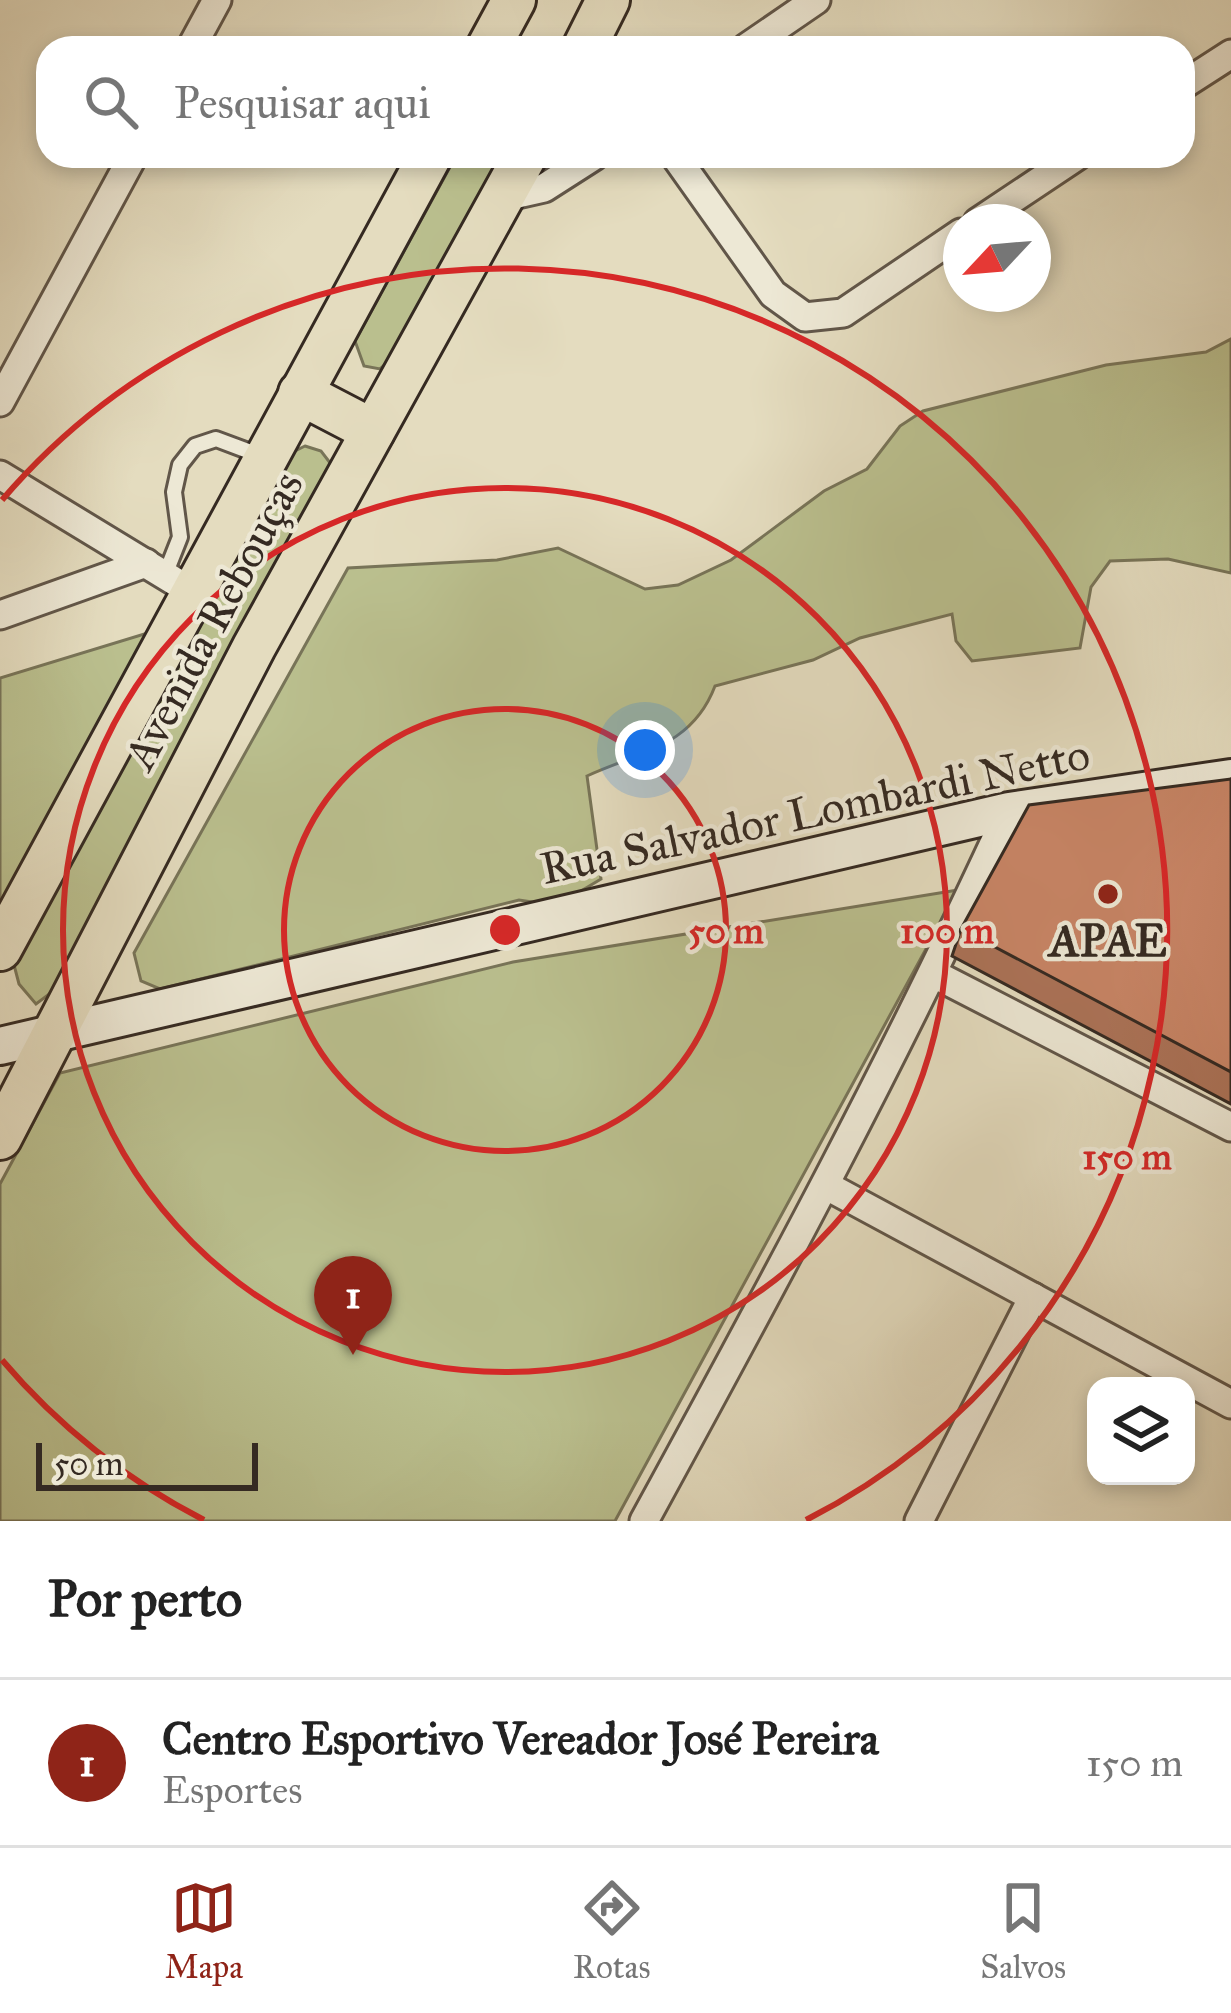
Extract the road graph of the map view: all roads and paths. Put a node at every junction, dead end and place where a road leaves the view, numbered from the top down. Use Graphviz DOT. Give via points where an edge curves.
graph roads {
  1 [pos="217,0"];
  2 [pos="514,0"];
  3 [pos="816,0"];
  4 [pos="198,36"];
  5 [pos="494,36"];
  6 [pos="764,36"];
  7 [pos="1231,53"];
  8 [pos="1195,78"];
  9 [pos="127,168"];
  10 [pos="423,168"];
  11 [pos="519,168"];
  12 [pos="575,168"];
  13 [pos="684,168"];
  14 [pos="1059,168"];
  15 [pos="504,197"];
  16 [pos="1005,204"];
  17 [pos="943,245"];
  18 [pos="300,392"];
  19 [pos="0,402"];
  20 [pos="374,431"];
  21 [pos="266,458"];
  22 [pos="0,475"];
  23 [pos="168,577"];
  24 [pos="0,615"];
  25 [pos="1231,778"];
  26 [pos="1009,811"];
  27 [pos="0,949"];
  28 [pos="934,974"];
  29 [pos="58,1030"];
  30 [pos="0,1046"];
  31 [pos="1231,1127"];
  32 [pos="0,1138"];
  33 [pos="826,1186"];
  34 [pos="1033,1298"];
  35 [pos="1231,1404"];
  36 [pos="932,1517"];
  37 [pos="644,1521"];
  1 -- 4 [label="street"];
  2 -- 5 [label="main road"];
  3 -- 6 [label="street"];
  7 -- 8 [label="street"];
  9 -- 19 [label="street"];
  10 -- 18 [label="main road, Avenida Rebouças"];
  11 -- 15 [label="main road, Avenida Rebouças"];
  12 -- 15 [label="street" via="544,188"];
  13 -- 17 [label="street" via="773,294 806,317 843,313"];
  14 -- 16 [label="street"];
  15 -- 20 [label="main road, Avenida Rebouças"];
  18 -- 20 [label="main road"];
  18 -- 21 [label="main road, Avenida Rebouças"];
  20 -- 29 [label="main road, Avenida Rebouças"];
  21 -- 23 [label="main road, Avenida Rebouças"];
  21 -- 23 [label="lane" via="216,439 195,446 174,492 180,537"];
  22 -- 23 [label="street"];
  23 -- 24 [label="street"];
  23 -- 27 [label="main road, Avenida Rebouças"];
  25 -- 26 [label="street, Rua Salvador Lombardi Netto"];
  26 -- 28 [label="street"];
  26 -- 29 [label="street, Rua Salvador Lombardi Netto"];
  28 -- 31 [label="street"];
  28 -- 33 [label="street"];
  29 -- 30 [label="street, Rua Salvador Lombardi Netto"];
  29 -- 32 [label="main road, Avenida Rebouças"];
  33 -- 34 [label="street"];
  33 -- 37 [label="street"];
  34 -- 35 [label="street"];
  34 -- 36 [label="street"];
}
